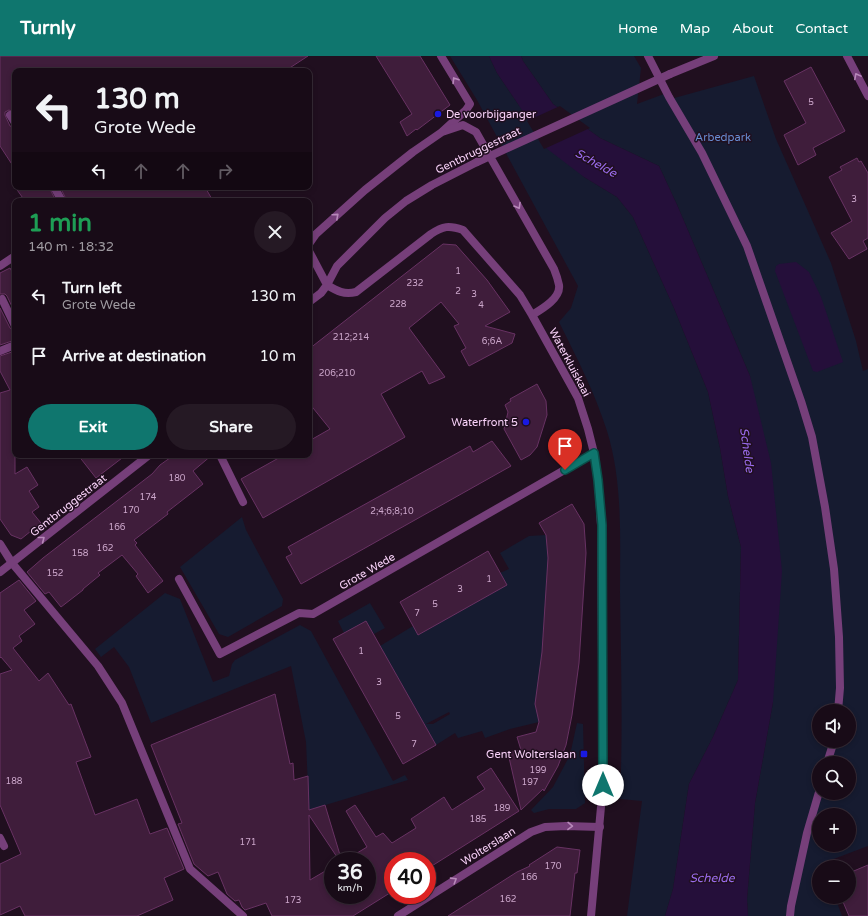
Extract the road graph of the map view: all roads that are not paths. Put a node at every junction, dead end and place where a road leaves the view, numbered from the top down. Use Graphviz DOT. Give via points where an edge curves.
graph roads {
  1 [pos="440,56"];
  2 [pos="714,56"];
  3 [pos="847,56"];
  4 [pos="650,59"];
  5 [pos="868,96"];
  6 [pos="10,115"];
  7 [pos="12,118"];
  8 [pos="442,132"];
  9 [pos="312,240"];
  10 [pos="312,257"];
  11 [pos="12,258"];
  12 [pos="0,266"];
  13 [pos="327,285"];
  14 [pos="0,300"];
  15 [pos="312,300"];
  16 [pos="532,315"];
  17 [pos="12,320"];
  18 [pos="12,346"];
  19 [pos="0,351"];
  20 [pos="594,453"];
  21 [pos="145,458"];
  22 [pos="221,458"];
  23 [pos="243,502"];
  24 [pos="0,544"];
  25 [pos="12,563"];
  26 [pos="0,572"];
  27 [pos="179,579"];
  28 [pos="839,704"];
  29 [pos="817,800"];
  30 [pos="600,827"];
  31 [pos="0,838"];
  32 [pos="4,846"];
  33 [pos="243,916"];
  34 [pos="398,916"];
  35 [pos="591,916"];
  36 [pos="790,916"];
  8 -- 1 [label="street, one-way" via="470,104"];
  2 -- 13 [label="street, Gentbruggestraat, bridge" via="477,162 432,185 385,218 337,266"];
  5 -- 3 [label="street, one-way"];
  4 -- 28 [label="street" via="669,98 702,153 747,246 812,437 834,569 839,637"];
  6 -- 7 [label="street"];
  9 -- 8 [label="street, one-way" via="365,190"];
  8 -- 16 [label="street, one-way" via="463,125 476,132 554,269 559,286 557,293 543,309"];
  10 -- 13 [label="street"];
  11 -- 12 [label="street"];
  13 -- 15 [label="street, Gentbruggestraat"];
  13 -- 16 [label="street, Waterkluiskaai" via="343,293 356,292 439,228 454,227 469,235 520,295"];
  14 -- 17 [label="street" via="2,299"];
  16 -- 20 [label="street, Waterkluiskaai" via="578,398"];
  18 -- 19 [label="street"];
  20 -- 27 [label="street, Grote Wede" via="313,614 299,613 220,654"];
  20 -- 30 [label="street, Waterkluiskaai" via="602,525 603,770"];
  25 -- 21 [label="street, Gentbruggestraat, one-way"];
  22 -- 23 [label="street"];
  24 -- 25 [label="street"];
  25 -- 26 [label="street, Gentbruggestraat"];
  25 -- 33 [label="street" via="98,666 122,703 190,869"];
  29 -- 36 [label="street" via="807,833"];
  34 -- 30 [label="street, Wolterslaan, one-way" via="531,832 545,827"];
  30 -- 35 [label="street, Waterkluiskaai"];
  31 -- 32 [label="street"];
}
